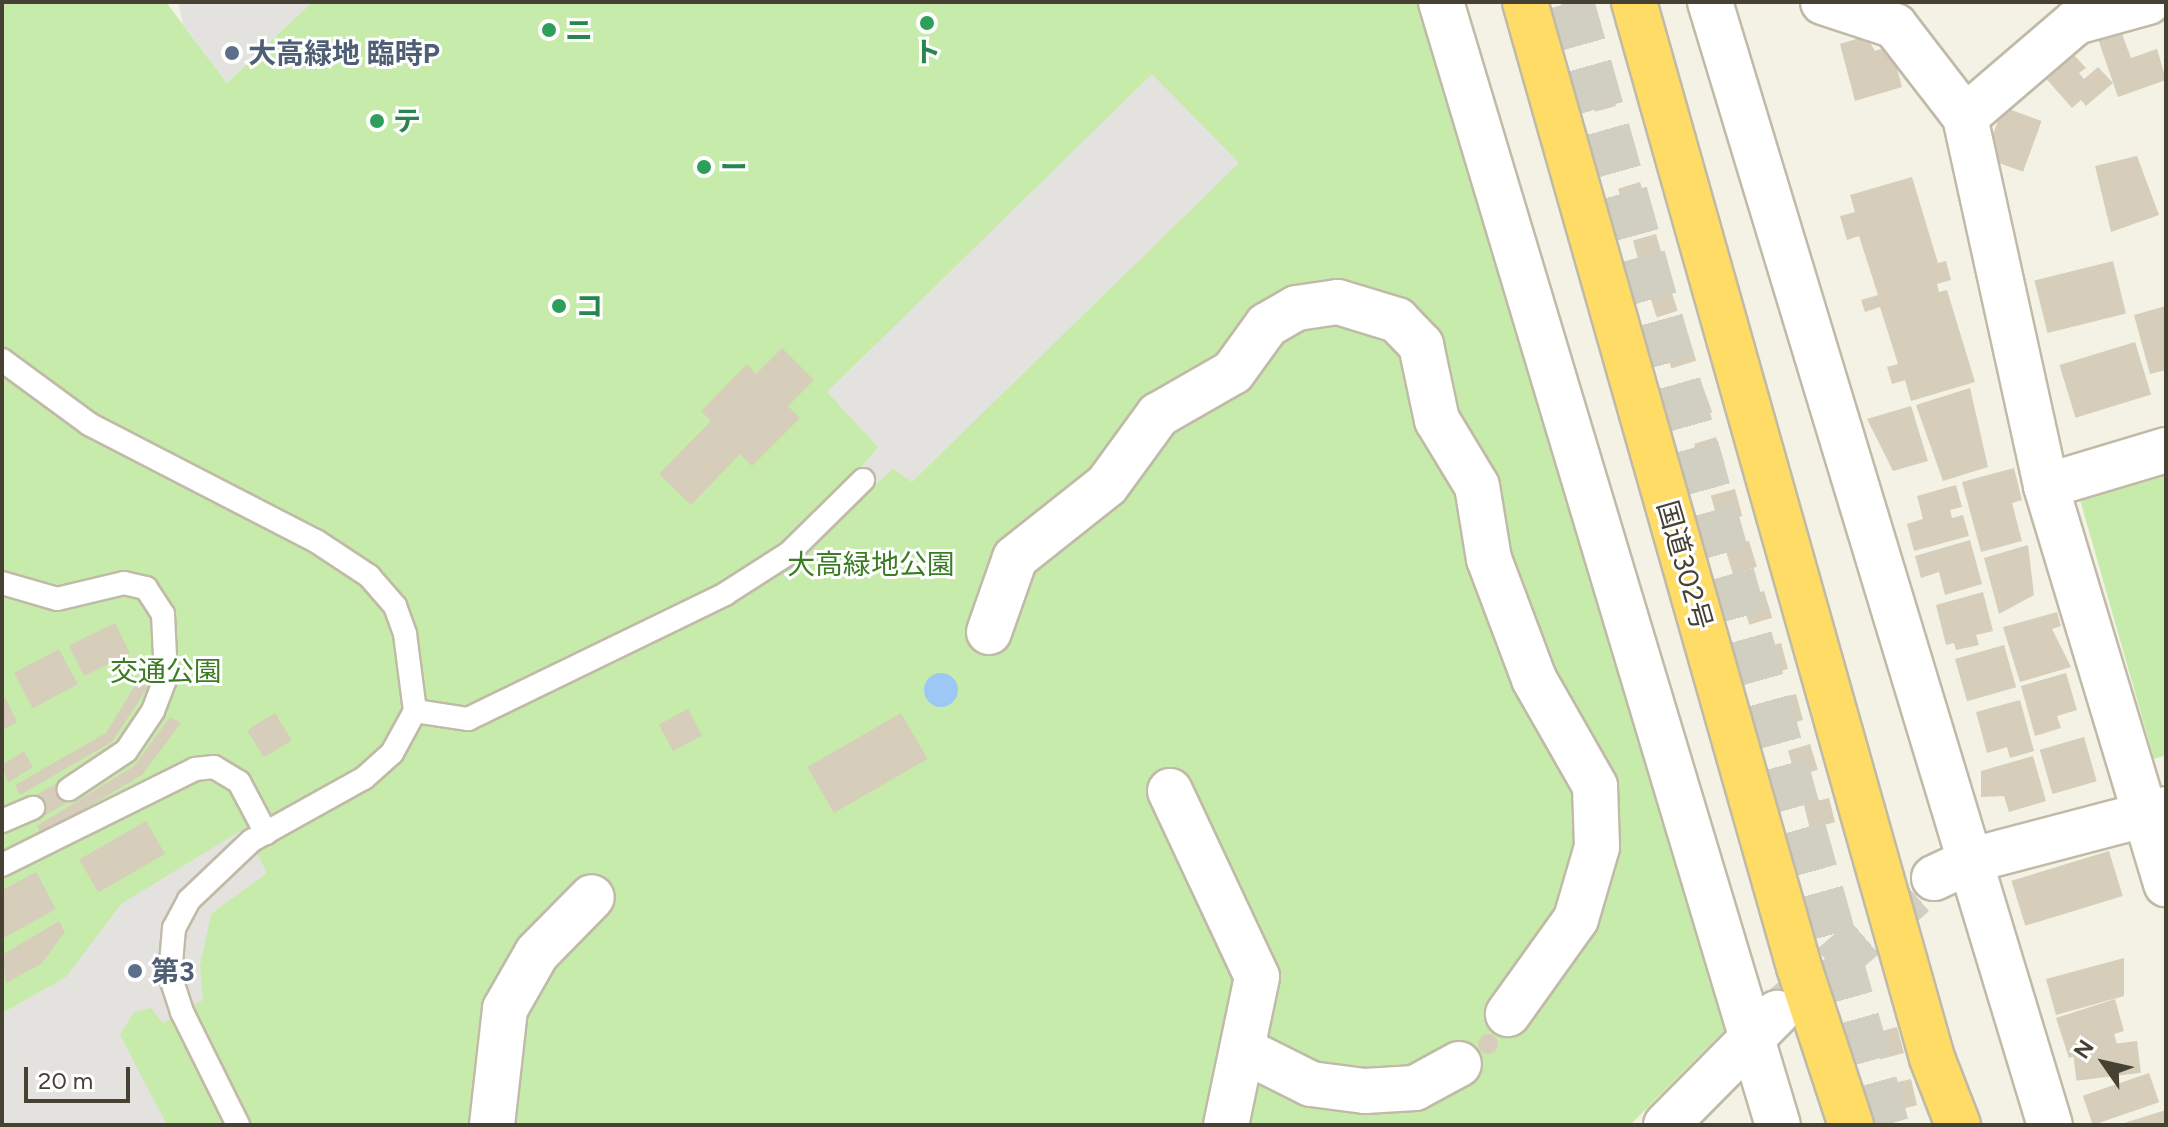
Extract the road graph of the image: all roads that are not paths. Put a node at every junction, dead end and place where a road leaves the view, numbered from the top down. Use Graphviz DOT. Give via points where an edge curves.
graph roads {
  1 [pos="1441,2"];
  2 [pos="1525,2"];
  3 [pos="1634,2"];
  4 [pos="1710,2"];
  5 [pos="1823,2"];
  6 [pos="2148,2"];
  7 [pos="1965,117"];
  8 [pos="2,360"];
  9 [pos="2166,450"];
  10 [pos="863,480"];
  11 [pos="2046,486"];
  12 [pos="2,583"];
  13 [pos="989,632"];
  14 [pos="415,711"];
  15 [pos="69,789"];
  16 [pos="1170,791"];
  17 [pos="33,808"];
  18 [pos="2156,812"];
  19 [pos="2,821"];
  20 [pos="266,833"];
  21 [pos="2,865"];
  22 [pos="1953,869"];
  23 [pos="2166,884"];
  24 [pos="592,897"];
  25 [pos="1508,1014"];
  26 [pos="1764,1028"];
  27 [pos="1243,1050"];
  28 [pos="1459,1064"];
  29 [pos="238,1125"];
  30 [pos="492,1125"];
  31 [pos="1226,1125"];
  32 [pos="1666,1125"];
  33 [pos="1778,1125"];
  34 [pos="1851,1125"];
  35 [pos="1958,1125"];
  36 [pos="2050,1125"];
  1 -- 26 [label="street"];
  2 -- 34 [label="highway, 国道302号" via="1799,967"];
  3 -- 35 [label="highway" via="1932,1058"];
  4 -- 22 [label="street"];
  5 -- 7 [label="street" via="1895,26"];
  6 -- 7 [label="street" via="2076,22"];
  7 -- 11 [label="street"];
  8 -- 14 [label="lane" via="89,424 369,576 395,606 405,634"];
  9 -- 11 [label="street"];
  10 -- 14 [label="lane" via="789,553 725,594 468,719"];
  11 -- 18 [label="street"];
  12 -- 15 [label="lane" via="57,599 135,585 146,588 163,614 166,677 153,711 126,751"];
  13 -- 25 [label="street" via="1015,558 1107,485 1158,415 1233,372 1267,325 1297,308 1338,302 1397,320 1421,345 1437,420 1477,486 1489,559 1534,679 1595,786 1597,847 1576,919"];
  14 -- 20 [label="lane" via="392,753 364,778"];
  16 -- 27 [label="street" via="1257,977"];
  17 -- 19 [label="lane"];
  18 -- 22 [label="street"];
  18 -- 23 [label="street"];
  20 -- 21 [label="lane" via="239,782 214,767 195,769"];
  20 -- 29 [label="lane" via="189,900 174,928 170,975"];
  22 -- 36 [label="street"];
  24 -- 30 [label="street" via="537,953 505,1009 490,1095"];
  26 -- 32 [label="street"];
  26 -- 33 [label="street"];
  27 -- 28 [label="street" via="1311,1084 1365,1091 1415,1088"];
  27 -- 31 [label="street"];
}
